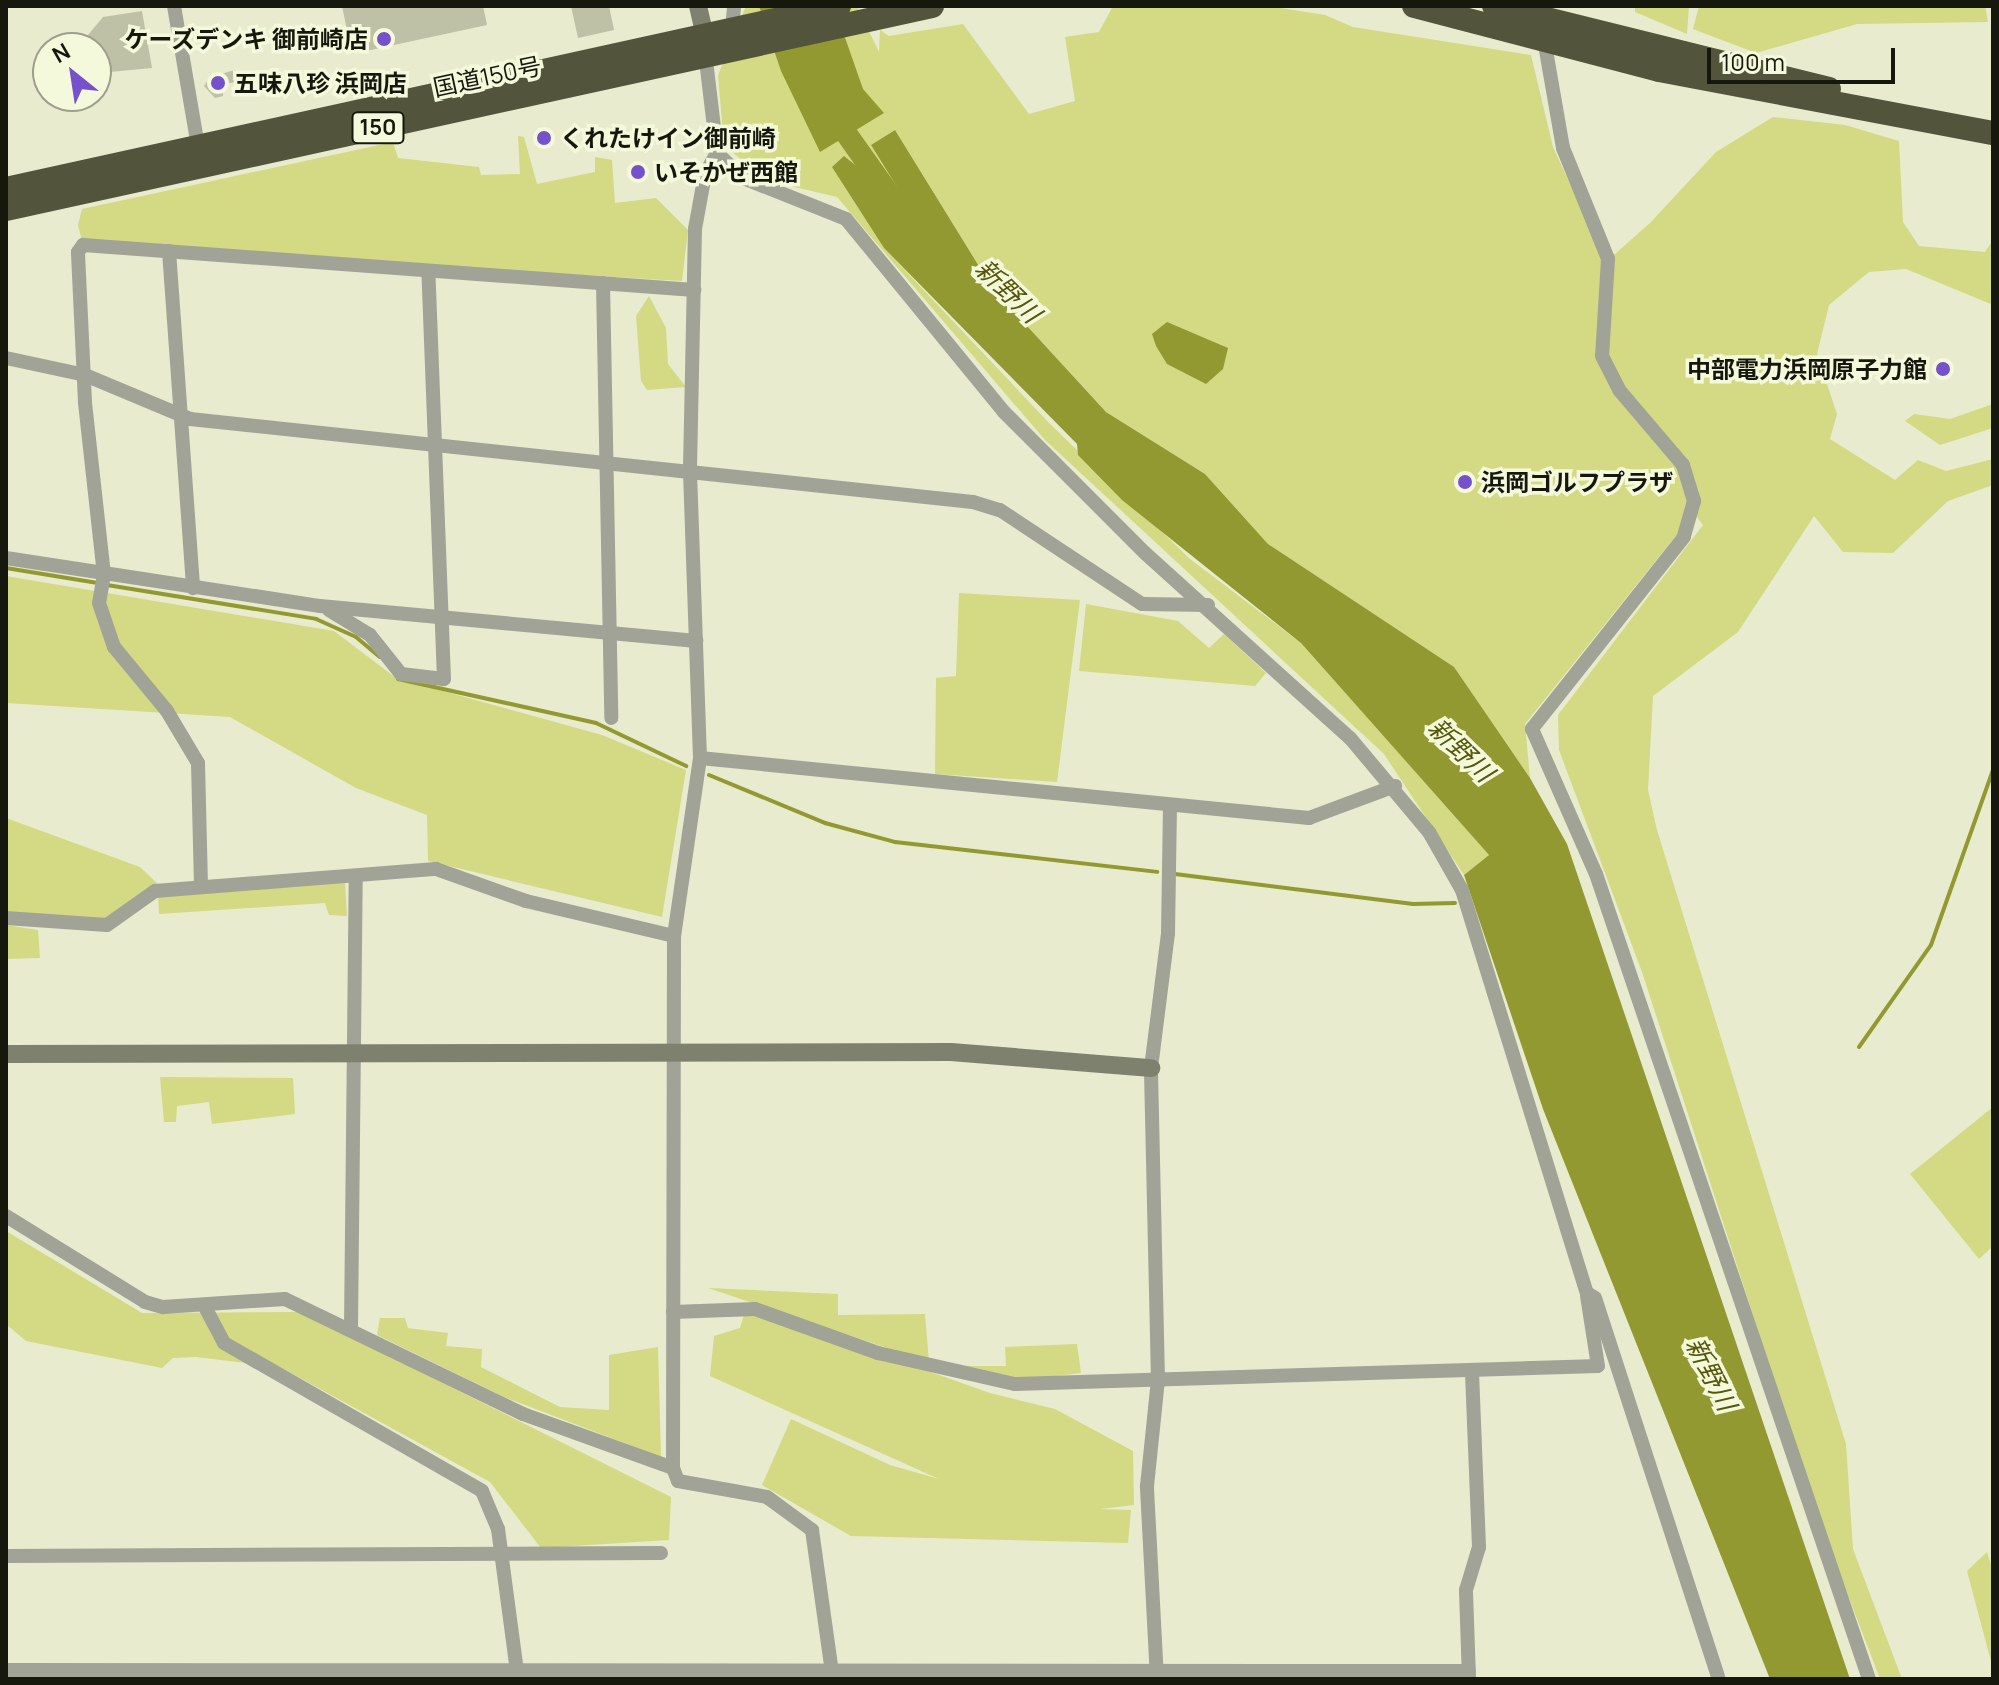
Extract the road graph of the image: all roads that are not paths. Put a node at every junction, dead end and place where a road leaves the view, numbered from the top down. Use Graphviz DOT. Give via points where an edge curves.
graph roads {
  1 [pos="174,6"];
  2 [pos="698,6"];
  3 [pos="839,6"];
  4 [pos="932,6"];
  5 [pos="1414,6"];
  6 [pos="1494,6"];
  7 [pos="1539,21"];
  8 [pos="741,27"];
  9 [pos="705,47"];
  10 [pos="1993,117"];
  11 [pos="1993,133"];
  12 [pos="717,153"];
  13 [pos="199,157"];
  14 [pos="6,189"];
  15 [pos="6,209"];
  16 [pos="169,251"];
  17 [pos="428,271"];
  18 [pos="603,283"];
  19 [pos="694,290"];
  20 [pos="6,358"];
  21 [pos="85,375"];
  22 [pos="179,415"];
  23 [pos="436,445"];
  24 [pos="607,463"];
  25 [pos="690,472"];
  26 [pos="6,558"];
  27 [pos="104,575"];
  28 [pos="193,588"];
  29 [pos="1208,605"];
  30 [pos="320,606"];
  31 [pos="442,618"];
  32 [pos="610,634"];
  33 [pos="696,641"];
  34 [pos="611,718"];
  35 [pos="700,758"];
  36 [pos="1395,786"];
  37 [pos="1170,806"];
  38 [pos="356,879"];
  39 [pos="201,886"];
  40 [pos="6,918"];
  41 [pos="674,936"];
  42 [pos="673,1051"];
  43 [pos="354,1053"];
  44 [pos="6,1054"];
  45 [pos="1151,1068"];
  46 [pos="6,1216"];
  47 [pos="1587,1293"];
  48 [pos="204,1305"];
  49 [pos="673,1312"];
  50 [pos="351,1328"];
  51 [pos="1472,1372"];
  52 [pos="1158,1380"];
  53 [pos="673,1468"];
  54 [pos="661,1553"];
  55 [pos="6,1556"];
  56 [pos="502,1557"];
  57 [pos="6,1670"];
  58 [pos="832,1672"];
  59 [pos="1156,1675"];
  60 [pos="1469,1675"];
  61 [pos="518,1676"];
  62 [pos="1718,1677"];
  63 [pos="1869,1679"];
  1 -- 13 [label="street"];
  2 -- 9 [label="street"];
  3 -- 8 [label="highway, 国道150号 / 150"];
  4 -- 8 [label="highway, 国道150号 / 150" via="864,22"];
  5 -- 7 [label="highway"];
  6 -- 7 [label="highway"];
  7 -- 10 [label="highway" via="1806,85"];
  7 -- 11 [label="highway" via="1808,102"];
  7 -- 63 [label="street" via="1563,148 1608,259 1602,356 1620,391 1683,465 1694,501 1684,537 1532,729 1596,874"];
  8 -- 9 [label="highway, 国道150号 / 150"];
  9 -- 12 [label="street"];
  9 -- 13 [label="highway, 国道150号 / 150"];
  12 -- 19 [label="street" via="699,203"];
  12 -- 29 [label="street" via="743,178 846,219 1004,412 1145,553"];
  13 -- 14 [label="highway, 国道150号 / 150"];
  13 -- 15 [label="highway, 国道150号 / 150"];
  16 -- 17 [label="street"];
  16 -- 21 [label="street" via="83,245 78,252"];
  16 -- 22 [label="street"];
  17 -- 18 [label="street"];
  17 -- 23 [label="street"];
  18 -- 19 [label="street"];
  18 -- 24 [label="street"];
  19 -- 25 [label="street"];
  20 -- 21 [label="street"];
  21 -- 22 [label="street"];
  21 -- 27 [label="street"];
  22 -- 23 [label="street"];
  22 -- 28 [label="street"];
  23 -- 24 [label="street"];
  23 -- 31 [label="street"];
  24 -- 25 [label="street"];
  24 -- 32 [label="street"];
  25 -- 29 [label="street" via="973,502 1000,510 1142,604"];
  25 -- 33 [label="street"];
  26 -- 27 [label="street"];
  27 -- 28 [label="street"];
  27 -- 39 [label="street" via="104,627 167,711 198,763"];
  28 -- 30 [label="street"];
  29 -- 36 [label="street"];
  30 -- 31 [label="street"];
  30 -- 31 [label="street" via="370,635 401,674 432,683 444,679"];
  31 -- 32 [label="street"];
  32 -- 33 [label="street"];
  32 -- 34 [label="street"];
  33 -- 35 [label="street"];
  35 -- 37 [label="street"];
  35 -- 41 [label="street"];
  36 -- 37 [label="street" via="1309,818"];
  36 -- 47 [label="street" via="1462,890"];
  37 -- 45 [label="street" via="1168,933"];
  38 -- 39 [label="street"];
  38 -- 41 [label="street" via="436,869 526,901"];
  38 -- 43 [label="street"];
  39 -- 40 [label="street" via="155,891 107,925"];
  41 -- 42 [label="street"];
  42 -- 43 [label="street"];
  42 -- 45 [label="street" via="951,1052"];
  42 -- 49 [label="street"];
  43 -- 44 [label="street"];
  43 -- 50 [label="street"];
  45 -- 52 [label="street"];
  46 -- 48 [label="street" via="145,1302"];
  47 -- 51 [label="street" via="1598,1366"];
  47 -- 62 [label="street" via="1595,1298"];
  48 -- 50 [label="street" via="285,1299"];
  48 -- 56 [label="street" via="224,1343 482,1491 494,1509"];
  49 -- 52 [label="street" via="755,1309 878,1353 1015,1384"];
  49 -- 53 [label="street"];
  50 -- 53 [label="street" via="523,1414"];
  51 -- 52 [label="street"];
  51 -- 60 [label="street" via="1479,1547 1466,1590"];
  52 -- 59 [label="street" via="1147,1486"];
  53 -- 58 [label="street" via="678,1481 767,1497 812,1530"];
  54 -- 56 [label="street"];
  55 -- 56 [label="street"];
  56 -- 61 [label="street"];
  57 -- 61 [label="street"];
  58 -- 59 [label="street"];
  58 -- 61 [label="street"];
  59 -- 60 [label="street"];
}
